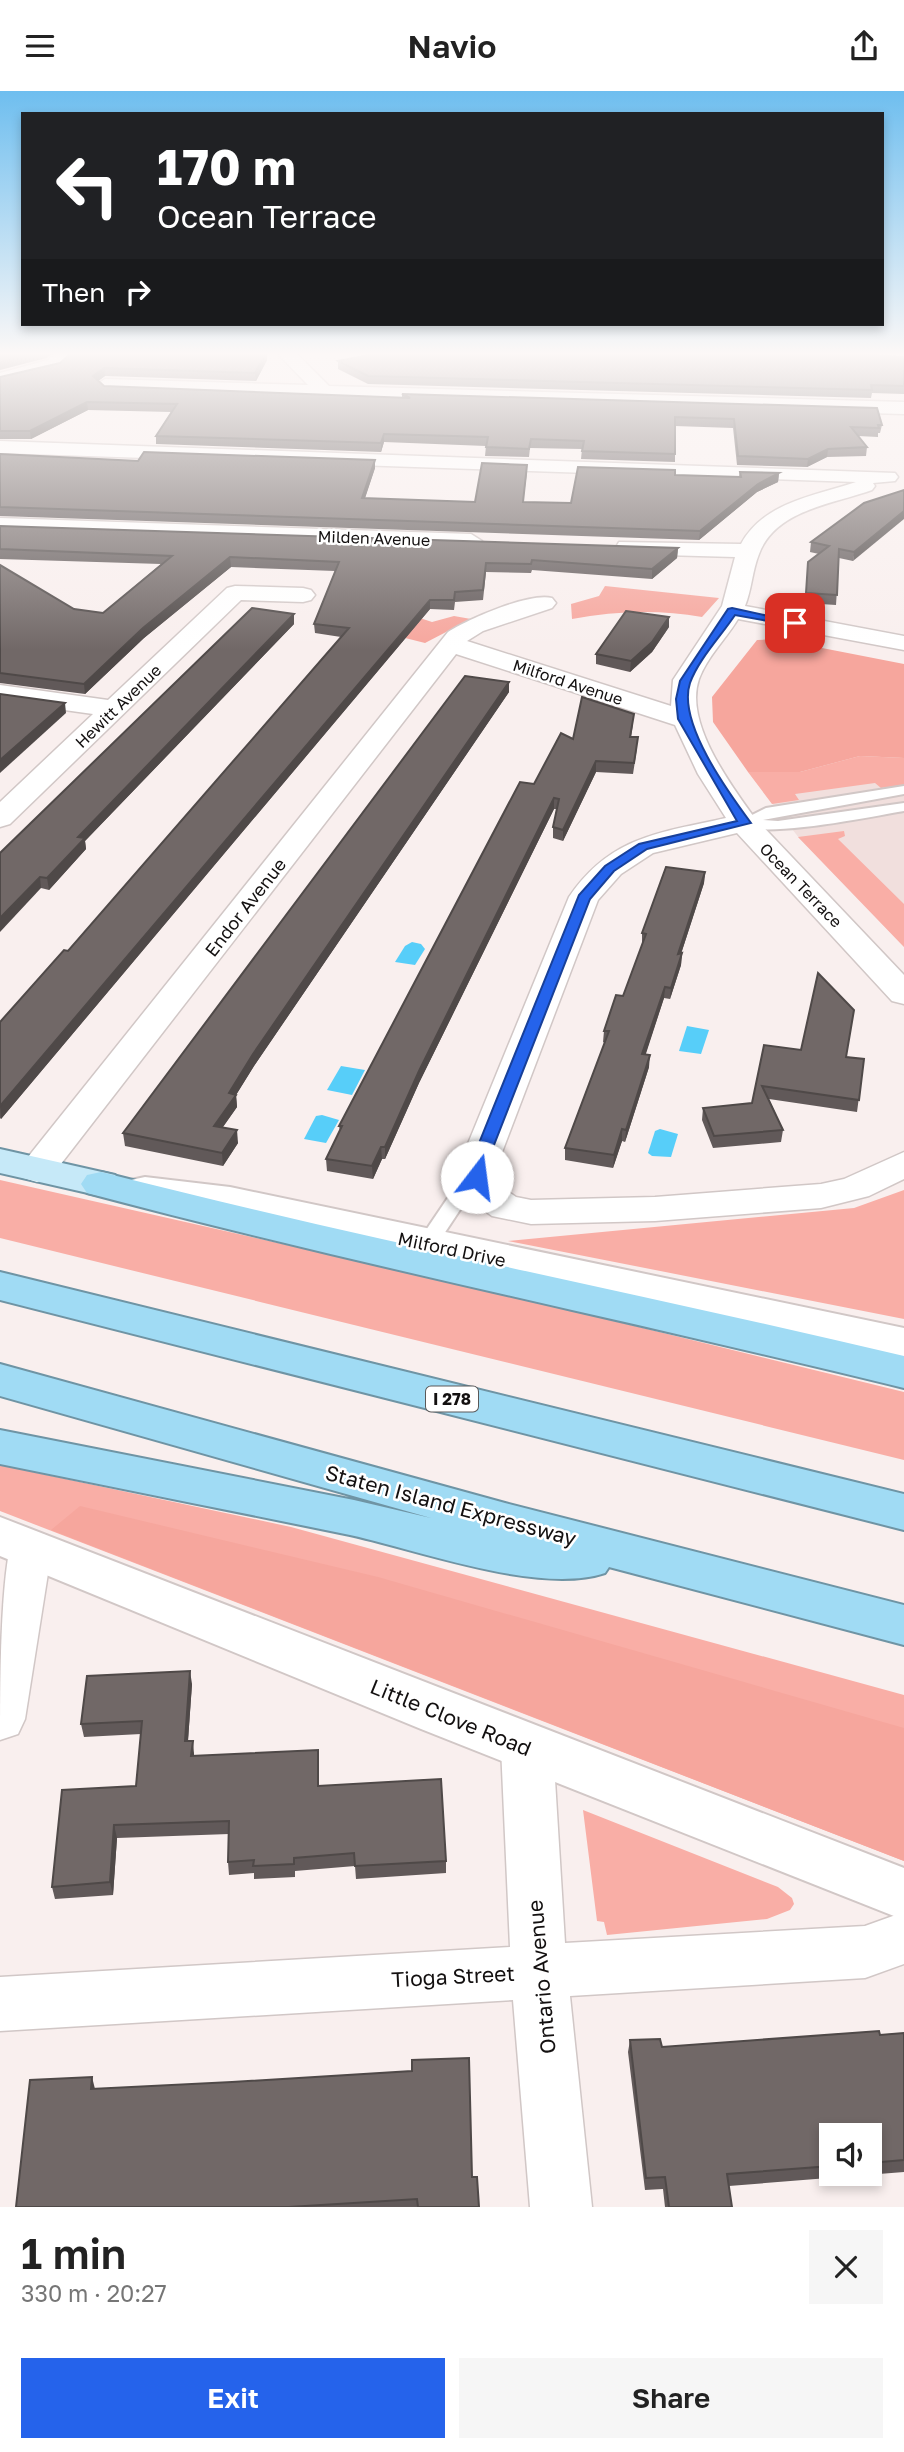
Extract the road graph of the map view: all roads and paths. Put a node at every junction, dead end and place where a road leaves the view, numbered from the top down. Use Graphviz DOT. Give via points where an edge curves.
graph roads {
  1 [pos="170,452"];
  2 [pos="896,472"];
  3 [pos="0,526"];
  4 [pos="488,542"];
  5 [pos="600,546"];
  6 [pos="748,551"];
  7 [pos="303,595"];
  8 [pos="544,603"];
  9 [pos="732,611"];
  10 [pos="904,643"];
  11 [pos="453,645"];
  12 [pos="0,692"];
  13 [pos="114,709"];
  14 [pos="684,719"];
  15 [pos="904,790"];
  16 [pos="904,807"];
  17 [pos="0,818"];
  18 [pos="744,823"];
  19 [pos="904,994"];
  20 [pos="0,1161"];
  21 [pos="904,1164"];
  22 [pos="477,1168"];
  23 [pos="37,1170"];
  24 [pos="101,1184"];
  25 [pos="427,1244"];
  26 [pos="0,1286"];
  27 [pos="904,1343"];
  28 [pos="904,1372"];
  29 [pos="0,1380"];
  30 [pos="0,1447"];
  31 [pos="904,1512"];
  32 [pos="14,1542"];
  33 [pos="677,1566"];
  34 [pos="904,1625"];
  35 [pos="0,1719"];
  36 [pos="527,1747"];
  37 [pos="904,1894"];
  38 [pos="904,1938"];
  39 [pos="539,1971"];
  40 [pos="0,2004"];
  41 [pos="561,2207"];
  1 -- 2 [label="street"];
  2 -- 6 [label="street, Ocean Terrace" via="778,517"];
  3 -- 4 [label="street, Milden Avenue"];
  5 -- 6 [label="street"];
  6 -- 9 [label="street, Ocean Terrace"];
  7 -- 13 [label="street, Hewitt Avenue" via="235,593"];
  8 -- 11 [label="street, Endor Avenue" via="474,625"];
  9 -- 10 [label="street"];
  9 -- 14 [label="street, Ocean Terrace" via="685,681"];
  11 -- 14 [label="street, Milford Avenue"];
  11 -- 23 [label="street, Endor Avenue"];
  12 -- 13 [label="street"];
  13 -- 17 [label="street, Hewitt Avenue"];
  14 -- 18 [label="street, Ocean Terrace"];
  15 -- 18 [label="lane" via="766,813"];
  16 -- 18 [label="lane" via="778,826"];
  18 -- 19 [label="street, Ocean Terrace"];
  18 -- 22 [label="street" via="643,846 610,868 584,897"];
  20 -- 23 [label="main road, Milford Drive"];
  21 -- 22 [label="street" via="864,1185 821,1196 555,1213 516,1210 496,1202 483,1192"];
  22 -- 25 [label="lane"];
  23 -- 24 [label="main road, Milford Drive"];
  24 -- 25 [label="street, Milford Drive" via="230,1200"];
  24 -- 28 [label="highway"];
  25 -- 27 [label="street, Milford Drive"];
  26 -- 31 [label="highway, I 278"];
  29 -- 33 [label="highway, Staten Island Expressway"];
  30 -- 33 [label="highway" via="330,1513 505,1555"];
  32 -- 35 [label="street"];
  32 -- 36 [label="street, Little Clove Road"];
  33 -- 34 [label="highway, Staten Island Expressway"];
  36 -- 37 [label="street, Little Clove Road"];
  36 -- 39 [label="street, Ontario Avenue"];
  38 -- 39 [label="street, Tioga Street" via="865,1952"];
  39 -- 40 [label="street, Tioga Street"];
  39 -- 41 [label="street, Ontario Avenue"];
}
